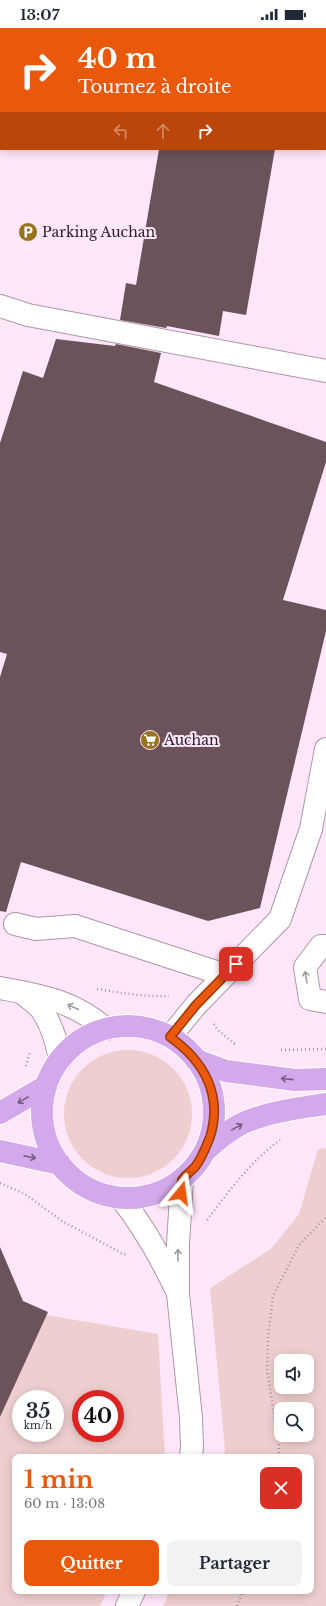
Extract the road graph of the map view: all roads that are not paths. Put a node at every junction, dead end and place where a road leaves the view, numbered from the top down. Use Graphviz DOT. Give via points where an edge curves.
graph roads {
  1 [pos="0,306"];
  2 [pos="326,371"];
  3 [pos="326,749"];
  4 [pos="15,924"];
  5 [pos="326,946"];
  6 [pos="225,975"];
  7 [pos="0,988"];
  8 [pos="21,992"];
  9 [pos="326,1002"];
  10 [pos="106,1029"];
  11 [pos="170,1037"];
  12 [pos="60,1060"];
  13 [pos="196,1060"];
  14 [pos="326,1079"];
  15 [pos="46,1086"];
  16 [pos="326,1104"];
  17 [pos="0,1113"];
  18 [pos="206,1150"];
  19 [pos="0,1151"];
  20 [pos="60,1164"];
  21 [pos="182,1180"];
  22 [pos="121,1198"];
  23 [pos="178,1294"];
  24 [pos="191,1454"];
  25 [pos="133,1594"];
  26 [pos="128,1606"];
  1 -- 2 [label="street" via="28,315"];
  3 -- 6 [label="street" via="311,829 280,919"];
  4 -- 6 [label="street" via="36,929 75,926"];
  9 -- 5 [label="street, one-way" via="310,999 305,967 321,946"];
  6 -- 11 [label="street"];
  7 -- 8 [label="street"];
  10 -- 8 [label="street, one-way" via="91,1016 72,1006 51,998"];
  8 -- 12 [label="street" via="40,1008 57,1044"];
  10 -- 11 [label="main road" via="128,1026 149,1028"];
  10 -- 12 [label="main road" via="88,1035"];
  11 -- 13 [label="main road"];
  12 -- 15 [label="main road"];
  14 -- 13 [label="main road, one-way" via="295,1080 226,1071"];
  13 -- 18 [label="main road" via="208,1080 214,1103 213,1127"];
  15 -- 17 [label="main road, one-way"];
  15 -- 20 [label="main road" via="42,1106 43,1127 49,1146"];
  18 -- 16 [label="main road, one-way" via="241,1124 271,1114"];
  18 -- 21 [label="main road" via="196,1166"];
  19 -- 20 [label="main road, one-way"];
  20 -- 22 [label="main road" via="77,1181 98,1193"];
  21 -- 22 [label="main road" via="153,1194"];
  23 -- 21 [label="street, one-way"];
  22 -- 23 [label="street" via="157,1251"];
  23 -- 24 [label="street" via="191,1418"];
  25 -- 26 [label="street"];
}
